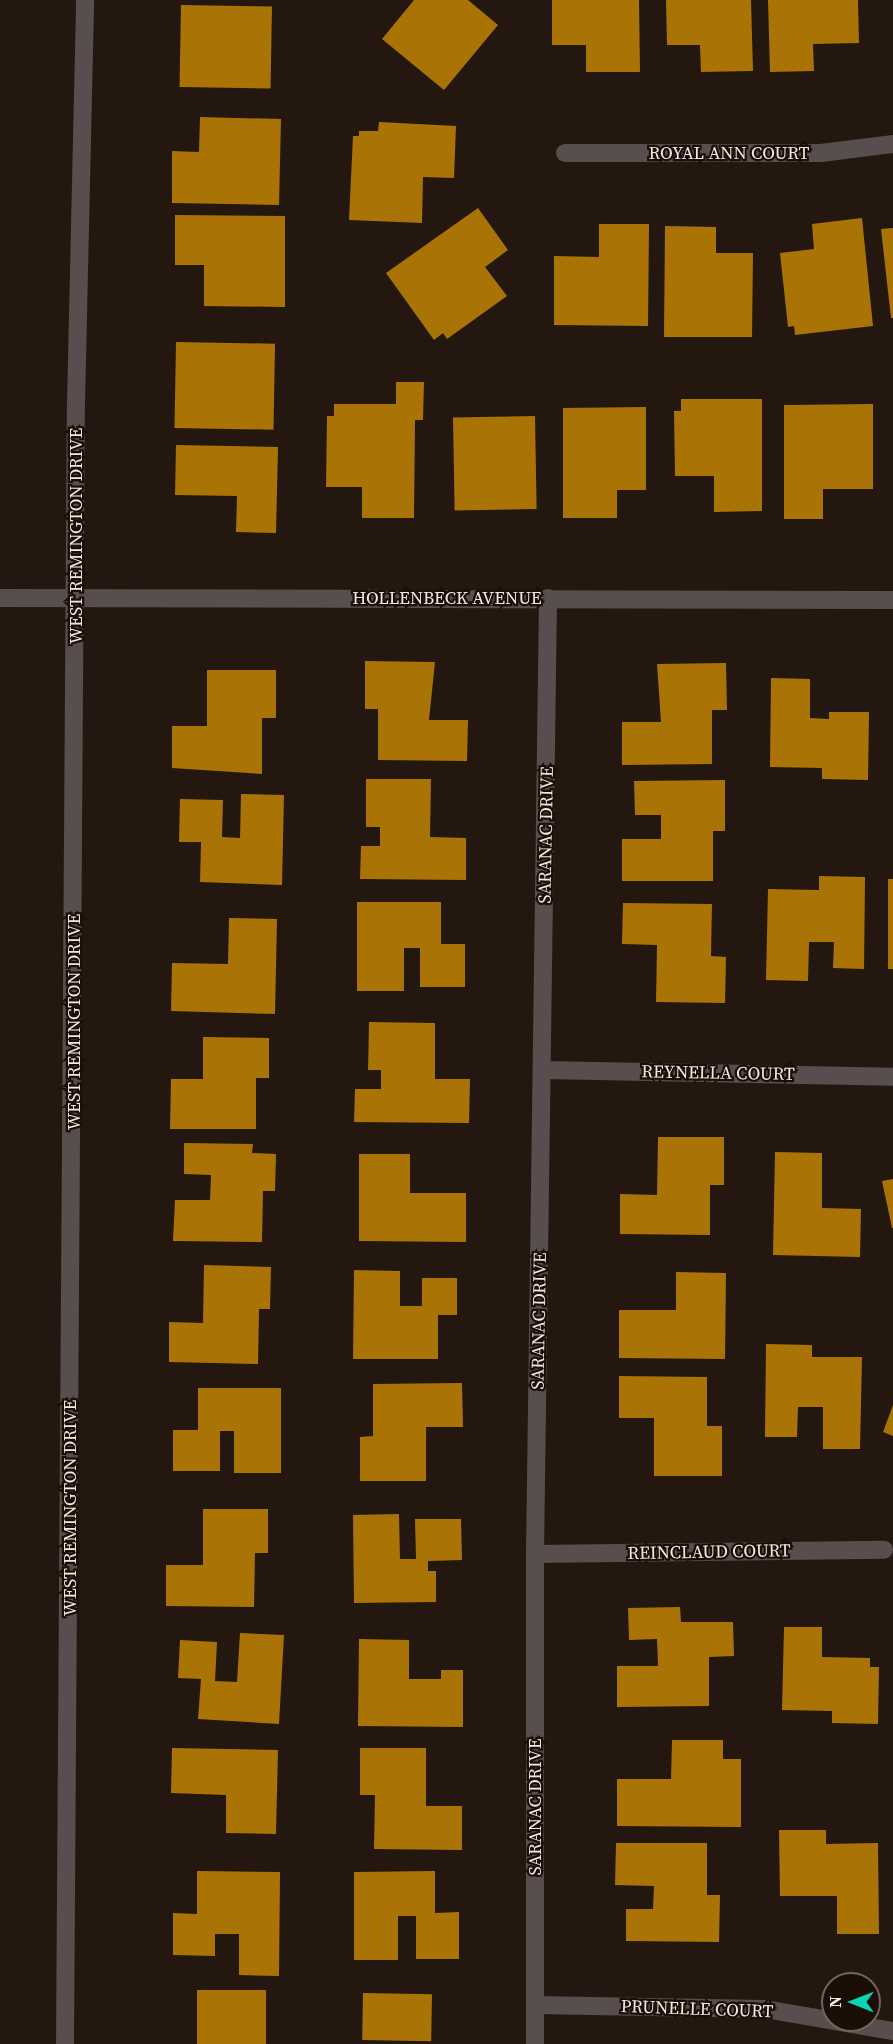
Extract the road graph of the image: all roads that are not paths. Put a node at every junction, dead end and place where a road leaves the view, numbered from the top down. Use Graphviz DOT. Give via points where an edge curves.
graph roads {
  1 [pos="85,0"];
  2 [pos="893,144"];
  3 [pos="565,153"];
  4 [pos="0,598"];
  5 [pos="77,598"];
  6 [pos="548,598"];
  7 [pos="893,600"];
  8 [pos="544,1070"];
  9 [pos="893,1077"];
  10 [pos="884,1550"];
  11 [pos="535,1554"];
  12 [pos="535,2005"];
  13 [pos="893,2031"];
  14 [pos="65,2044"];
  15 [pos="536,2044"];
  1 -- 5 [label="street, WEST REMINGTON DRIVE" via="76,403"];
  2 -- 3 [label="street, ROYAL ANN COURT" via="821,153"];
  4 -- 5 [label="street, HOLLENBECK AVENUE"];
  5 -- 6 [label="street, HOLLENBECK AVENUE"];
  5 -- 14 [label="street, WEST REMINGTON DRIVE"];
  6 -- 7 [label="street, HOLLENBECK AVENUE"];
  6 -- 8 [label="street, SARANAC DRIVE"];
  8 -- 9 [label="street, REYNELLA COURT"];
  8 -- 11 [label="street, SARANAC DRIVE"];
  10 -- 11 [label="street, REINCLAUD COURT"];
  11 -- 12 [label="street, SARANAC DRIVE"];
  12 -- 13 [label="street, PRUNELLE COURT" via="765,2009"];
  12 -- 15 [label="street, SARANAC DRIVE"];
}
